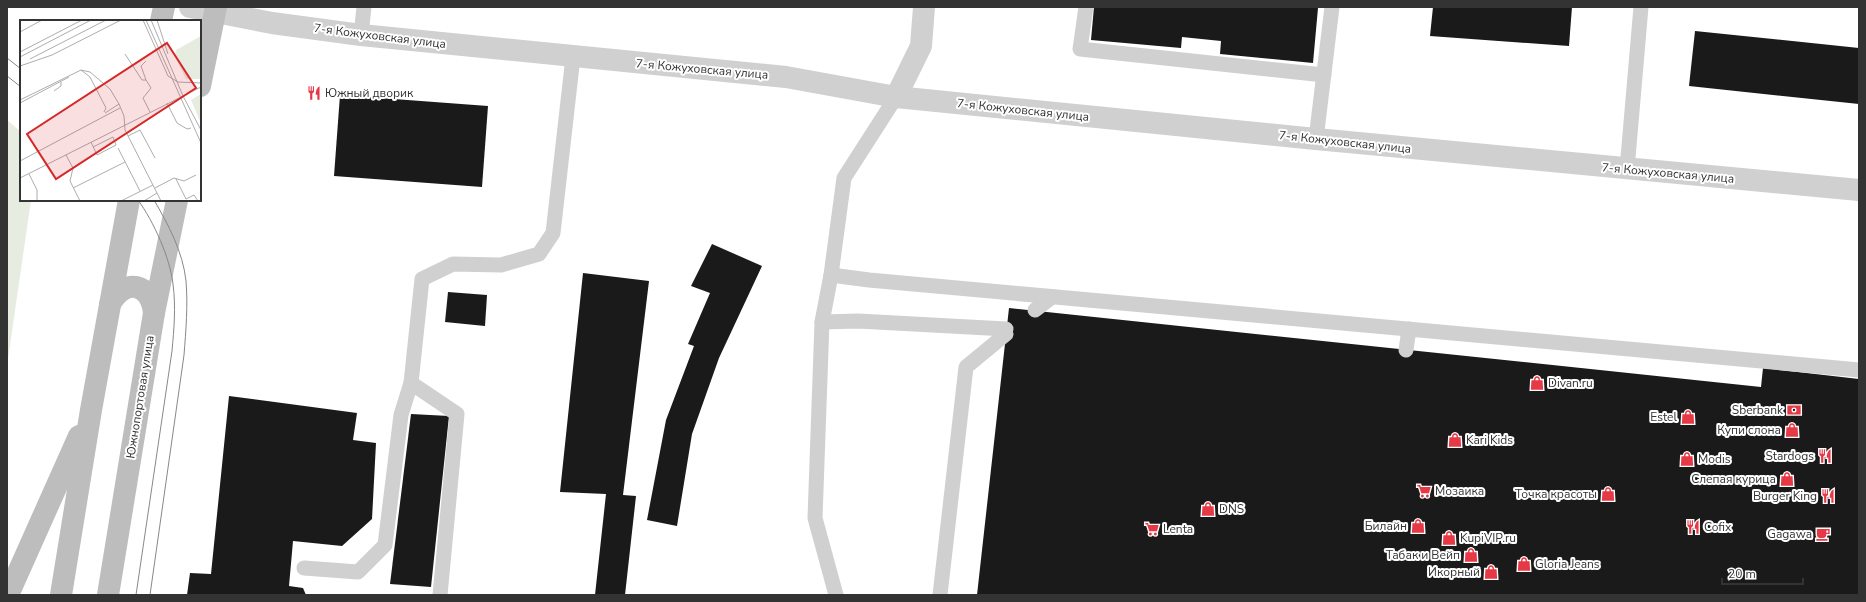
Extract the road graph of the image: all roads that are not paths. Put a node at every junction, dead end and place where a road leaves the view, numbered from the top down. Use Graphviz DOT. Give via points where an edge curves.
graph roads {
  1 [pos="164,7"];
  2 [pos="190,7"];
  3 [pos="364,7"];
  4 [pos="924,7"];
  5 [pos="1086,7"];
  6 [pos="1332,7"];
  7 [pos="1641,7"];
  8 [pos="216,9"];
  9 [pos="161,20"];
  10 [pos="361,35"];
  11 [pos="573,57"];
  12 [pos="1324,75"];
  13 [pos="201,81"];
  14 [pos="896,97"];
  15 [pos="1316,139"];
  16 [pos="1627,169"];
  17 [pos="1859,190"];
  18 [pos="129,201"];
  19 [pos="177,201"];
  20 [pos="831,275"];
  21 [pos="1052,297"];
  22 [pos="110,304"];
  23 [pos="1035,310"];
  24 [pos="154,313"];
  25 [pos="822,322"];
  26 [pos="1409,329"];
  27 [pos="1406,350"];
  28 [pos="1859,370"];
  29 [pos="411,383"];
  30 [pos="91,410"];
  31 [pos="304,568"];
  32 [pos="8,595"];
  33 [pos="61,595"];
  34 [pos="108,595"];
  35 [pos="440,595"];
  36 [pos="836,595"];
  37 [pos="940,595"];
  1 -- 9 [label="main road"];
  2 -- 8 [label="street, 7-я Кожуховская улица"];
  3 -- 10 [label="lane"];
  4 -- 14 [label="street" via="921,46"];
  5 -- 12 [label="lane" via="1080,49"];
  6 -- 12 [label="lane"];
  7 -- 16 [label="lane"];
  8 -- 10 [label="street, 7-я Кожуховская улица" via="272,23"];
  8 -- 13 [label="main road"];
  10 -- 11 [label="street, 7-я Кожуховская улица"];
  11 -- 14 [label="street, 7-я Кожуховская улица" via="786,77"];
  11 -- 29 [label="lane" via="554,233 539,254 501,265 453,264 422,279"];
  12 -- 15 [label="lane"];
  14 -- 15 [label="street, 7-я Кожуховская улица"];
  14 -- 20 [label="lane" via="844,178"];
  15 -- 16 [label="street, 7-я Кожуховская улица"];
  16 -- 17 [label="street, 7-я Кожуховская улица"];
  18 -- 22 [label="main road"];
  19 -- 24 [label="main road, Южнопортовая улица"];
  20 -- 21 [label="lane"];
  20 -- 25 [label="lane"];
  21 -- 23 [label="lane"];
  21 -- 26 [label="lane"];
  22 -- 24 [label="main road" via="115,294 124,288 135,287 146,291 153,301"];
  22 -- 30 [label="main road"];
  24 -- 34 [label="main road, Южнопортовая улица"];
  25 -- 36 [label="lane" via="815,518"];
  25 -- 37 [label="lane" via="858,321 1006,332 966,367"];
  26 -- 27 [label="lane"];
  26 -- 28 [label="lane"];
  29 -- 31 [label="lane" via="401,415 385,545 358,572"];
  29 -- 35 [label="lane" via="457,414"];
  30 -- 32 [label="main road"];
  30 -- 33 [label="main road"];
}
